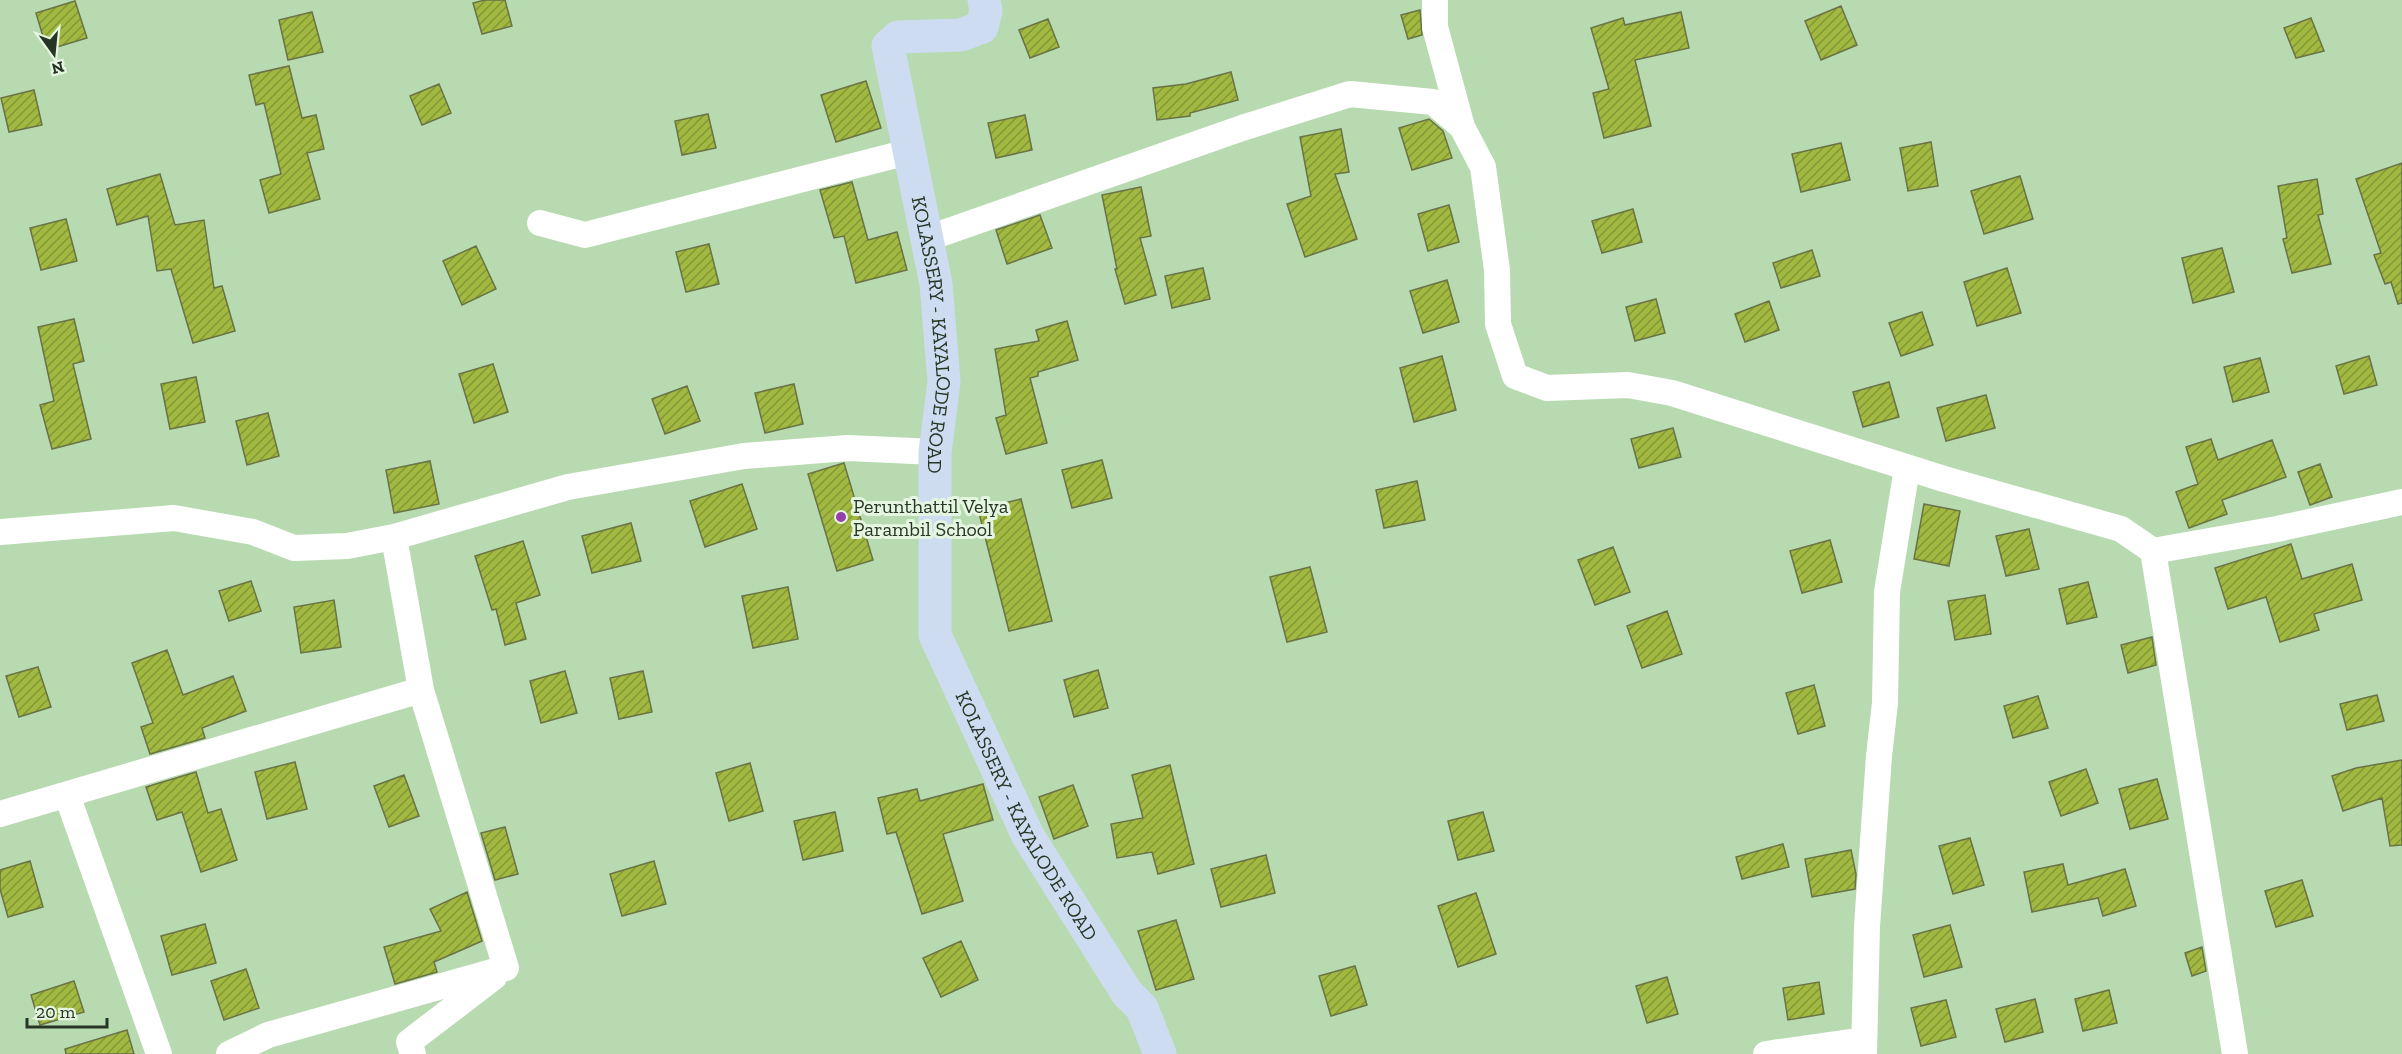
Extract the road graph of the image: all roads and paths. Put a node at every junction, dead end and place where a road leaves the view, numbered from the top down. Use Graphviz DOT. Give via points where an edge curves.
graph roads {
  1 [pos="984,0"];
  2 [pos="1435,0"];
  3 [pos="1462,127"];
  4 [pos="908,152"];
  5 [pos="540,223"];
  6 [pos="926,239"];
  7 [pos="935,453"];
  8 [pos="1907,468"];
  9 [pos="2402,502"];
  10 [pos="0,532"];
  11 [pos="394,537"];
  12 [pos="2153,551"];
  13 [pos="421,690"];
  14 [pos="67,795"];
  15 [pos="0,814"];
  16 [pos="506,968"];
  17 [pos="1864,1047"];
  18 [pos="159,1054"];
  19 [pos="229,1054"];
  20 [pos="413,1054"];
  21 [pos="1160,1054"];
  22 [pos="1766,1054"];
  23 [pos="2235,1054"];
  1 -- 4 [label="main road, KOLASSERY - KAYALODE ROAD" via="982,27 961,35 898,37 888,46"];
  2 -- 3 [label="street" via="1435,27"];
  3 -- 6 [label="street" via="1433,102 1350,94"];
  3 -- 8 [label="street" via="1483,167 1497,270 1497,324 1515,376 1547,388 1628,385 1672,393"];
  4 -- 5 [label="street" via="585,235"];
  4 -- 6 [label="main road, KOLASSERY - KAYALODE ROAD"];
  6 -- 7 [label="main road, KOLASSERY - KAYALODE ROAD" via="936,284 944,382"];
  7 -- 11 [label="street" via="848,448 744,456 568,487"];
  7 -- 21 [label="main road, KOLASSERY - KAYALODE ROAD" via="935,635 1028,836 1127,993 1142,1008"];
  8 -- 12 [label="street" via="2121,529"];
  8 -- 17 [label="street" via="1887,591 1885,703 1867,926"];
  9 -- 12 [label="street" via="2277,530"];
  10 -- 11 [label="street" via="174,518 253,532 294,548 347,546"];
  11 -- 13 [label="street"];
  12 -- 23 [label="street"];
  13 -- 14 [label="street"];
  13 -- 16 [label="street"];
  14 -- 15 [label="street"];
  14 -- 18 [label="street"];
  16 -- 19 [label="street" via="268,1035"];
  16 -- 20 [label="street" via="409,1042"];
  17 -- 22 [label="street"];
}
